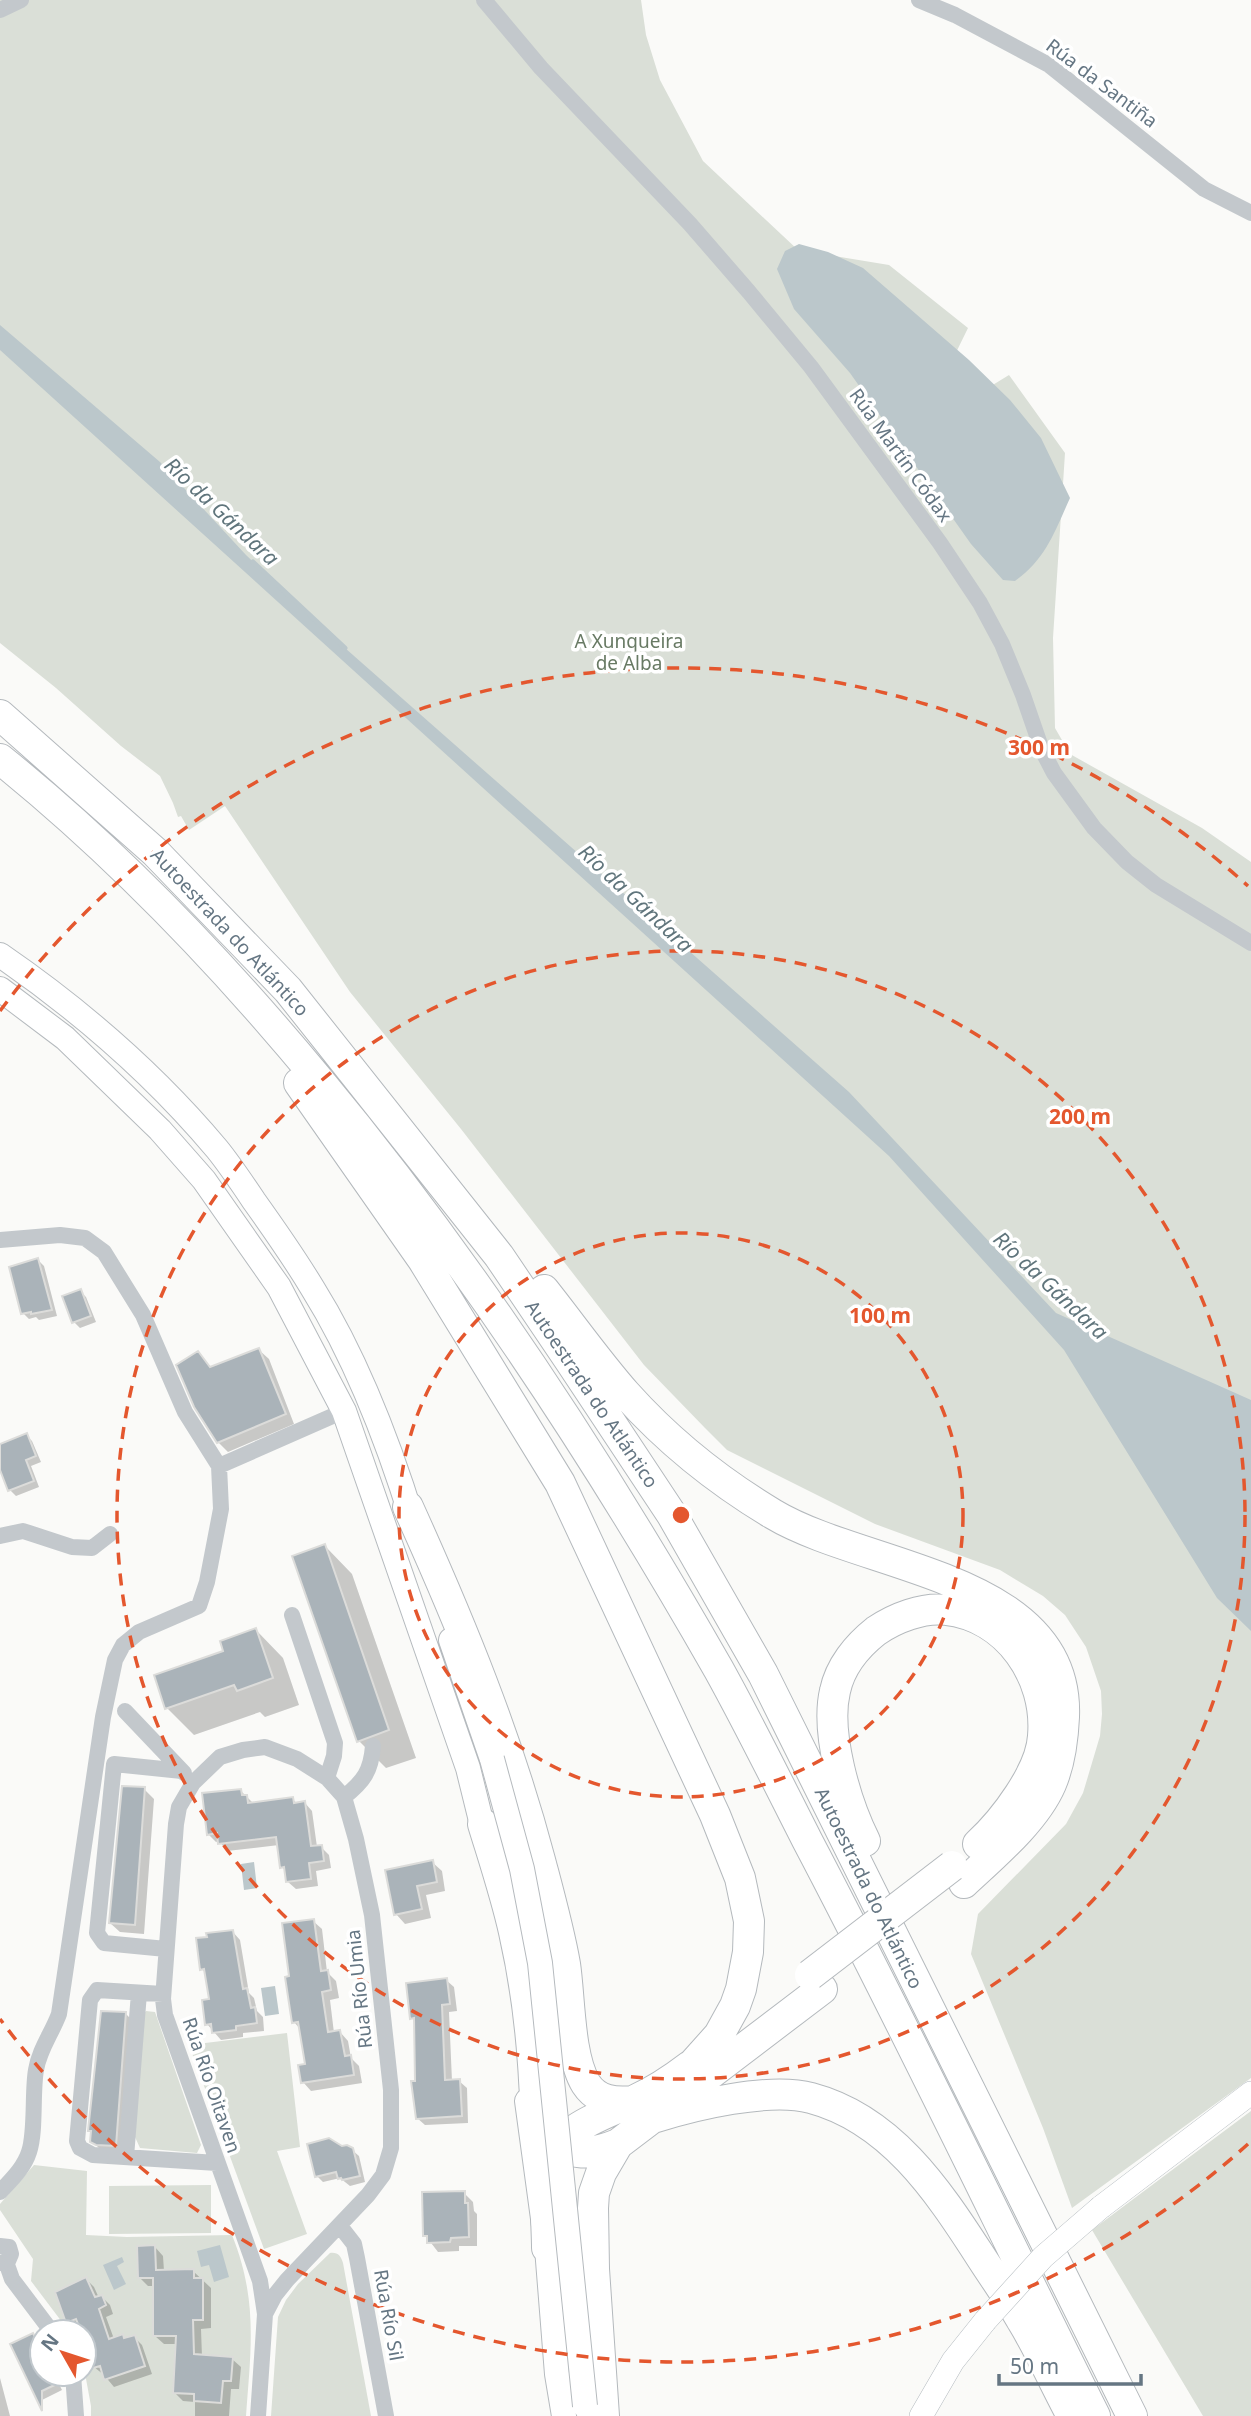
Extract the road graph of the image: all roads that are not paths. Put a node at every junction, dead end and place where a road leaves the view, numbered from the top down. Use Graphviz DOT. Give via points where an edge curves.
graph roads {
  1 [pos="21,0"];
  2 [pos="484,0"];
  3 [pos="919,0"];
  4 [pos="0,10"];
  5 [pos="1251,213"];
  6 [pos="0,715"];
  7 [pos="0,759"];
  8 [pos="189,933"];
  9 [pos="1251,943"];
  10 [pos="0,955"];
  11 [pos="0,989"];
  12 [pos="288,990"];
  13 [pos="0,1240"];
  14 [pos="344,1411"];
  15 [pos="219,1466"];
  16 [pos="408,1507"];
  17 [pos="110,1534"];
  18 [pos="0,1536"];
  19 [pos="292,1615"];
  20 [pos="125,1712"];
  21 [pos="373,1746"];
  22 [pos="188,1777"];
  23 [pos="327,1778"];
  24 [pos="344,1797"];
  25 [pos="483,1824"];
  26 [pos="958,1875"];
  27 [pos="166,1949"];
  28 [pos="816,1982"];
  29 [pos="139,1993"];
  30 [pos="163,1994"];
  31 [pos="694,2063"];
  32 [pos="1251,2093"];
  33 [pos="643,2110"];
  34 [pos="991,2132"];
  35 [pos="561,2144"];
  36 [pos="618,2144"];
  37 [pos="126,2157"];
  38 [pos="217,2162"];
  39 [pos="0,2192"];
  40 [pos="340,2226"];
  41 [pos="0,2246"];
  42 [pos="547,2248"];
  43 [pos="3,2262"];
  44 [pos="265,2314"];
  45 [pos="41,2318"];
  46 [pos="74,2388"];
  47 [pos="585,2414"];
  48 [pos="76,2416"];
  49 [pos="258,2416"];
  50 [pos="386,2416"];
  51 [pos="921,2416"];
  52 [pos="1072,2416"];
  53 [pos="1095,2416"];
  54 [pos="1132,2416"];
  1 -- 4 [label="street"];
  2 -- 9 [label="street, Rúa Martín Códax" via="749,292 811,367 940,542 1002,644 1054,773 1094,828 1156,886"];
  3 -- 5 [label="street, Rúa da Santiña" via="1049,65 1204,189"];
  6 -- 12 [label="highway, Autoestrada do Atlántico" via="155,852"];
  7 -- 8 [label="highway, Autoestrada do Atlántico" via="48,798"];
  8 -- 31 [label="highway" via="423,1260 560,1483 715,1815 740,1878 749,1921 748,1952 735,2006 719,2035"];
  8 -- 53 [label="highway, Autoestrada do Atlántico" via="260,1009 379,1153 496,1311 575,1431 726,1684 847,1916"];
  10 -- 16 [label="main road" via="45,986 120,1050 218,1151 314,1289 373,1412"];
  11 -- 14 [label="main road" via="65,1038 160,1130 204,1180 279,1287"];
  12 -- 26 [label="highway" via="345,1035 625,1393 696,1463 776,1516 852,1549 921,1569 999,1604 1031,1628 1055,1664 1065,1694 1063,1741 1051,1785 1027,1821"];
  12 -- 34 [label="highway, Autoestrada do Atlántico" via="499,1256 672,1515 763,1674"];
  13 -- 15 [label="street" via="60,1235 85,1238 104,1252 143,1315 185,1412"];
  14 -- 15 [label="street"];
  14 -- 25 [label="main road" via="468,1768"];
  15 -- 39 [label="street" via="221,1510 199,1606 139,1632 123,1645 116,1660 103,1717 59,2014 36,2070 30,2151"];
  16 -- 33 [label="highway" via="457,1615 512,1761 564,1963 582,2076 600,2097"];
  16 -- 47 [label="main road, bridge" via="492,1759 522,1869 540,1964"];
  17 -- 18 [label="street" via="92,1548 72,1547 23,1531"];
  19 -- 23 [label="street" via="335,1743"];
  20 -- 22 [label="street"];
  21 -- 24 [label="street" via="372,1764 360,1785"];
  22 -- 23 [label="street, Rúa Río Umia" via="219,1757 265,1747"];
  22 -- 27 [label="street, Rúa Río Oitaven" via="176,1824"];
  22 -- 27 [label="street" via="114,1764 97,1933 104,1942"];
  23 -- 24 [label="street, Rúa Río Umia"];
  24 -- 40 [label="street, Rúa Río Umia" via="372,1915 392,2129 383,2175"];
  25 -- 35 [label="highway" via="514,1931 530,2021 539,2115 548,2134"];
  25 -- 42 [label="main road" via="522,2046"];
  26 -- 28 [label="highway, bridge"];
  26 -- 34 [label="highway" via="1017,1797 1043,1738 1040,1696 1019,1652 986,1623 945,1609 891,1621 863,1641 849,1658 835,1691 832,1730 840,1772 862,1836 978,2076"];
  27 -- 30 [label="street, Rúa Río Oitaven"];
  28 -- 31 [label="highway"];
  28 -- 33 [label="highway"];
  29 -- 30 [label="street"];
  29 -- 37 [label="street"];
  29 -- 37 [label="street" via="97,1990 90,2000 77,2141 93,2155"];
  30 -- 38 [label="street, Rúa Río Oitaven" via="165,2015"];
  31 -- 33 [label="highway" via="656,2090"];
  32 -- 51 [label="main road, bridge" via="1101,2207 1043,2258 953,2361"];
  33 -- 35 [label="highway" via="585,2122"];
  33 -- 36 [label="highway"];
  33 -- 52 [label="highway" via="774,2095 809,2098 849,2113 886,2137 946,2203 1023,2322"];
  34 -- 54 [label="highway, Autoestrada do Atlántico"];
  35 -- 36 [label="highway" via="589,2154"];
  35 -- 42 [label="highway" via="547,2180"];
  36 -- 47 [label="highway" via="594,2193"];
  37 -- 38 [label="street"];
  38 -- 44 [label="street, Rúa Río Oitaven" via="260,2281"];
  40 -- 44 [label="street, Rúa Río Umia" via="287,2280"];
  40 -- 50 [label="street, Rúa Río Sil" via="354,2244"];
  41 -- 43 [label="street" via="11,2251"];
  42 -- 47 [label="main road" via="557,2374"];
  43 -- 45 [label="street"];
  44 -- 49 [label="street"];
  46 -- 48 [label="street"];
}
